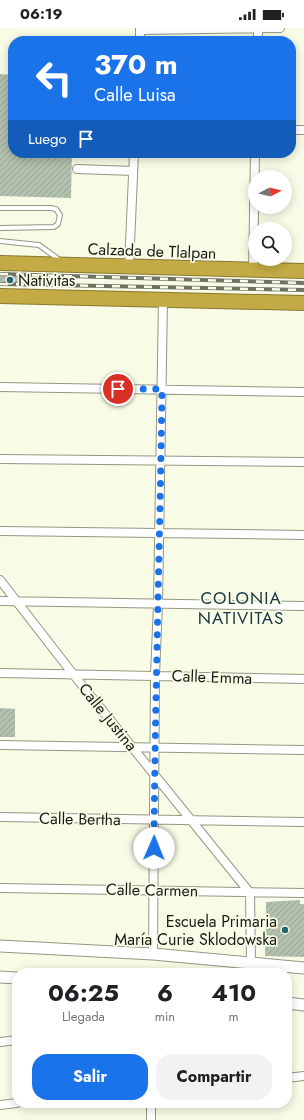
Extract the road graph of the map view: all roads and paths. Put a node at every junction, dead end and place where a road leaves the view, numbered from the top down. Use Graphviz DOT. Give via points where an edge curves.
graph roads {
  1 [pos="258,28"];
  2 [pos="280,28"];
  3 [pos="140,29"];
  4 [pos="134,158"];
  5 [pos="255,158"];
  6 [pos="77,169"];
  7 [pos="134,171"];
  8 [pos="0,208"];
  9 [pos="0,228"];
  10 [pos="0,241"];
  11 [pos="0,263"];
  12 [pos="68,266"];
  13 [pos="129,267"];
  14 [pos="253,271"];
  15 [pos="304,271"];
  16 [pos="0,296"];
  17 [pos="163,299"];
  18 [pos="304,303"];
  19 [pos="0,387"];
  20 [pos="162,389"];
  21 [pos="304,392"];
  22 [pos="0,459"];
  23 [pos="161,460"];
  24 [pos="304,462"];
  25 [pos="0,531"];
  26 [pos="160,533"];
  27 [pos="304,535"];
  28 [pos="0,580"];
  29 [pos="0,601"];
  30 [pos="16,601"];
  31 [pos="158,604"];
  32 [pos="304,606"];
  33 [pos="0,673"];
  34 [pos="73,674"];
  35 [pos="155,675"];
  36 [pos="304,679"];
  37 [pos="0,745"];
  38 [pos="132,746"];
  39 [pos="155,747"];
  40 [pos="304,750"];
  41 [pos="155,776"];
  42 [pos="0,817"];
  43 [pos="154,820"];
  44 [pos="192,821"];
  45 [pos="304,822"];
  46 [pos="0,888"];
  47 [pos="154,890"];
  48 [pos="250,893"];
  49 [pos="304,893"];
  50 [pos="0,946"];
  51 [pos="153,954"];
  52 [pos="251,963"];
  53 [pos="304,968"];
  54 [pos="0,977"];
  55 [pos="12,978"];
  56 [pos="292,1003"];
  57 [pos="304,1004"];
  58 [pos="12,1041"];
  59 [pos="0,1042"];
  60 [pos="304,1076"];
  61 [pos="292,1077"];
  62 [pos="12,1104"];
  63 [pos="0,1105"];
  64 [pos="151,1108"];
  65 [pos="151,1120"];
  1 -- 2 [label="street"];
  1 -- 3 [label="street"];
  4 -- 7 [label="street"];
  5 -- 14 [label="street"];
  6 -- 7 [label="street"];
  7 -- 13 [label="street"];
  8 -- 9 [label="lane" via="51,208 56,209 60,215 58,224 54,227"];
  10 -- 12 [label="lane" via="39,245"];
  11 -- 12 [label="highway, Calzada de Tlalpan"];
  12 -- 13 [label="highway, Calzada de Tlalpan"];
  13 -- 14 [label="highway, Calzada de Tlalpan"];
  14 -- 15 [label="highway, Calzada de Tlalpan"];
  16 -- 17 [label="highway"];
  17 -- 18 [label="highway"];
  17 -- 20 [label="street"];
  19 -- 20 [label="street"];
  20 -- 21 [label="street"];
  20 -- 23 [label="street"];
  22 -- 23 [label="street"];
  23 -- 24 [label="street"];
  23 -- 26 [label="street"];
  25 -- 26 [label="street"];
  26 -- 27 [label="street"];
  26 -- 31 [label="street"];
  28 -- 30 [label="street, Calle Justina"];
  29 -- 30 [label="street"];
  30 -- 31 [label="street"];
  30 -- 34 [label="street, Calle Justina"];
  31 -- 32 [label="street"];
  31 -- 35 [label="street"];
  33 -- 34 [label="street, Calle Emma"];
  34 -- 35 [label="street, Calle Emma"];
  34 -- 38 [label="street, Calle Justina"];
  35 -- 36 [label="street, Calle Emma"];
  35 -- 39 [label="street"];
  37 -- 38 [label="street"];
  38 -- 39 [label="street"];
  38 -- 41 [label="street, Calle Justina"];
  39 -- 40 [label="street"];
  39 -- 41 [label="street"];
  41 -- 43 [label="street"];
  41 -- 44 [label="street, Calle Justina"];
  42 -- 43 [label="street, Calle Bertha"];
  43 -- 44 [label="street, Calle Bertha"];
  43 -- 47 [label="street"];
  44 -- 45 [label="street, Calle Bertha"];
  44 -- 48 [label="street, Calle Justina"];
  46 -- 47 [label="street, Calle Carmen"];
  47 -- 48 [label="street, Calle Carmen"];
  47 -- 51 [label="street"];
  48 -- 49 [label="street, Calle Carmen"];
  48 -- 52 [label="street"];
  50 -- 51 [label="main road"];
  51 -- 52 [label="main road"];
  52 -- 53 [label="main road"];
  54 -- 55 [label="main road"];
  56 -- 57 [label="main road"];
  58 -- 59 [label="street"];
  60 -- 61 [label="street"];
  62 -- 63 [label="street"];
  64 -- 65 [label="street"];
}
